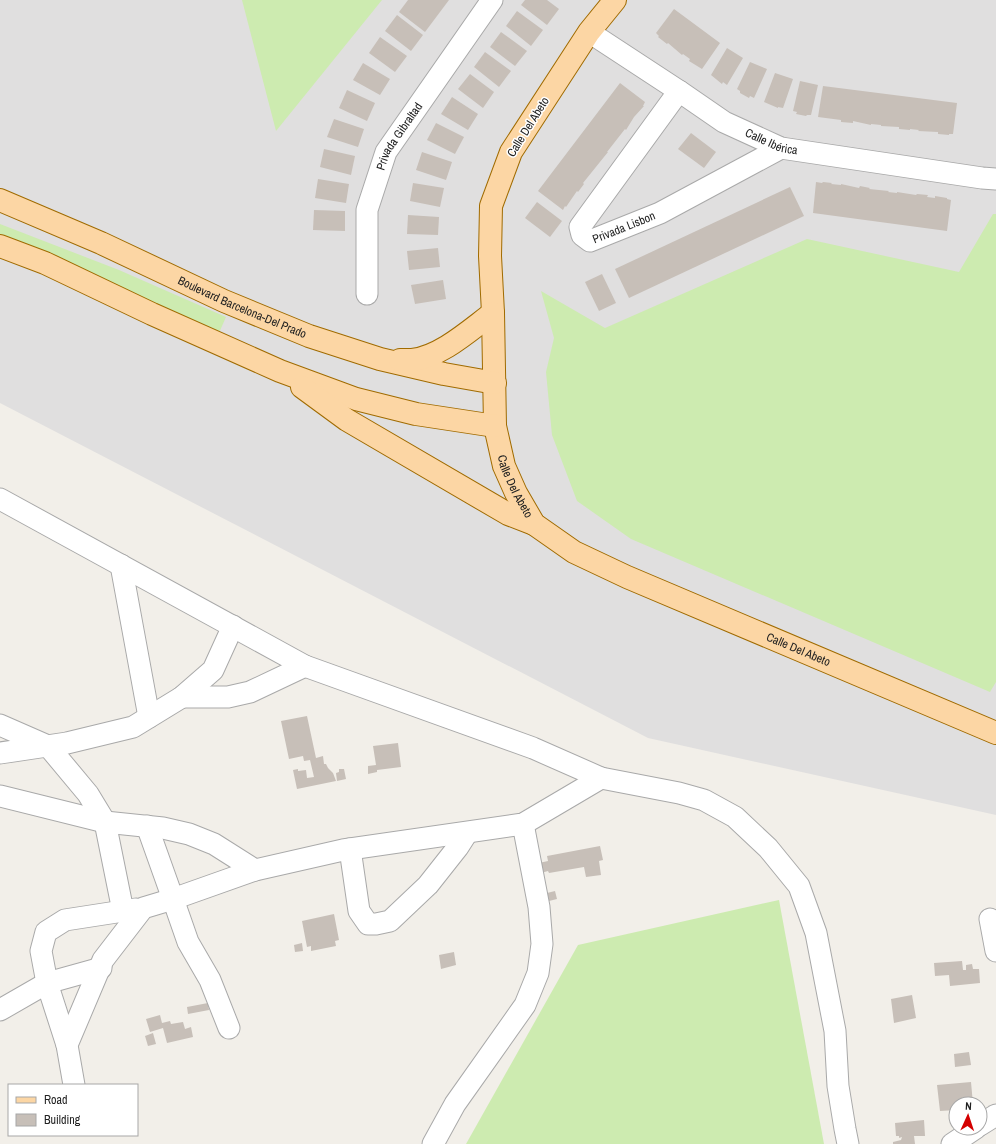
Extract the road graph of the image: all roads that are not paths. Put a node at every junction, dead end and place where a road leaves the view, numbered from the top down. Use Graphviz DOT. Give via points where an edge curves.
graph roads {
  1 [pos="492,0"];
  2 [pos="615,0"];
  3 [pos="589,32"];
  4 [pos="679,91"];
  5 [pos="781,148"];
  6 [pos="989,178"];
  7 [pos="0,200"];
  8 [pos="0,246"];
  9 [pos="367,294"];
  10 [pos="493,313"];
  11 [pos="380,359"];
  12 [pos="280,371"];
  13 [pos="495,383"];
  14 [pos="495,426"];
  15 [pos="0,499"];
  16 [pos="534,524"];
  17 [pos="121,565"];
  18 [pos="233,626"];
  19 [pos="305,666"];
  20 [pos="182,697"];
  21 [pos="149,717"];
  22 [pos="0,725"];
  23 [pos="996,733"];
  24 [pos="48,746"];
  25 [pos="0,753"];
  26 [pos="601,778"];
  27 [pos="0,796"];
  28 [pos="105,822"];
  29 [pos="523,824"];
  30 [pos="147,826"];
  31 [pos="466,832"];
  32 [pos="350,849"];
  33 [pos="255,870"];
  34 [pos="174,899"];
  35 [pos="133,909"];
  36 [pos="990,919"];
  37 [pos="996,951"];
  38 [pos="100,968"];
  39 [pos="47,983"];
  40 [pos="0,1010"];
  41 [pos="229,1028"];
  42 [pos="67,1045"];
  43 [pos="74,1084"];
  44 [pos="964,1136"];
  45 [pos="433,1144"];
  46 [pos="848,1144"];
  47 [pos="952,1144"];
  1 -- 9 [label="street, Privada Gibraltad" via="386,152 367,210"];
  2 -- 3 [label="main road, Calle Del Abeto"];
  3 -- 4 [label="street, Calle Ibérica"];
  3 -- 10 [label="main road, Calle Del Abeto" via="511,152 491,206"];
  4 -- 5 [label="street, Calle Ibérica" via="724,122"];
  4 -- 5 [label="street, Privada Lisbon" via="580,227 582,236 590,241 660,213"];
  5 -- 6 [label="street, Calle Ibérica"];
  7 -- 11 [label="main road, Boulevard Barcelona-Del Prado" via="310,336"];
  8 -- 12 [label="main road" via="45,263"];
  10 -- 11 [label="main road" via="456,341 432,355 413,360"];
  10 -- 13 [label="main road, Calle Del Abeto"];
  11 -- 13 [label="main road, Boulevard Barcelona-Del Prado"];
  12 -- 14 [label="main road" via="356,399 416,414"];
  12 -- 16 [label="main road" via="347,420 508,514"];
  13 -- 14 [label="main road, Calle Del Abeto"];
  14 -- 16 [label="main road, Calle Del Abeto" via="504,466"];
  15 -- 17 [label="street"];
  16 -- 23 [label="main road, Calle Del Abeto" via="574,552 627,577"];
  17 -- 18 [label="street"];
  17 -- 21 [label="street"];
  18 -- 19 [label="street"];
  18 -- 20 [label="street" via="213,670"];
  19 -- 20 [label="street" via="250,692 228,697"];
  19 -- 26 [label="street" via="533,748"];
  20 -- 21 [label="street"];
  21 -- 24 [label="street" via="133,727"];
  22 -- 24 [label="street"];
  24 -- 25 [label="street"];
  24 -- 28 [label="street" via="88,794"];
  26 -- 29 [label="street"];
  26 -- 46 [label="street" via="704,800 735,817 768,848 799,886 816,933 836,1031 838,1086"];
  27 -- 28 [label="street"];
  28 -- 30 [label="street"];
  28 -- 35 [label="street"];
  29 -- 31 [label="street"];
  29 -- 45 [label="street" via="539,907 542,944 538,973 525,1005 455,1104"];
  30 -- 33 [label="street" via="189,834 214,844"];
  30 -- 34 [label="street"];
  31 -- 32 [label="street"];
  31 -- 32 [label="street" via="428,885 390,921 376,924 368,924 360,911"];
  32 -- 33 [label="street"];
  33 -- 34 [label="street"];
  34 -- 35 [label="street"];
  34 -- 41 [label="street" via="188,942 210,980"];
  35 -- 38 [label="street"];
  35 -- 39 [label="street" via="65,920 46,932 41,951"];
  36 -- 37 [label="street"];
  38 -- 39 [label="street"];
  38 -- 42 [label="street"];
  39 -- 40 [label="street"];
  39 -- 42 [label="street"];
  42 -- 43 [label="street"];
  44 -- 47 [label="street"];
}
